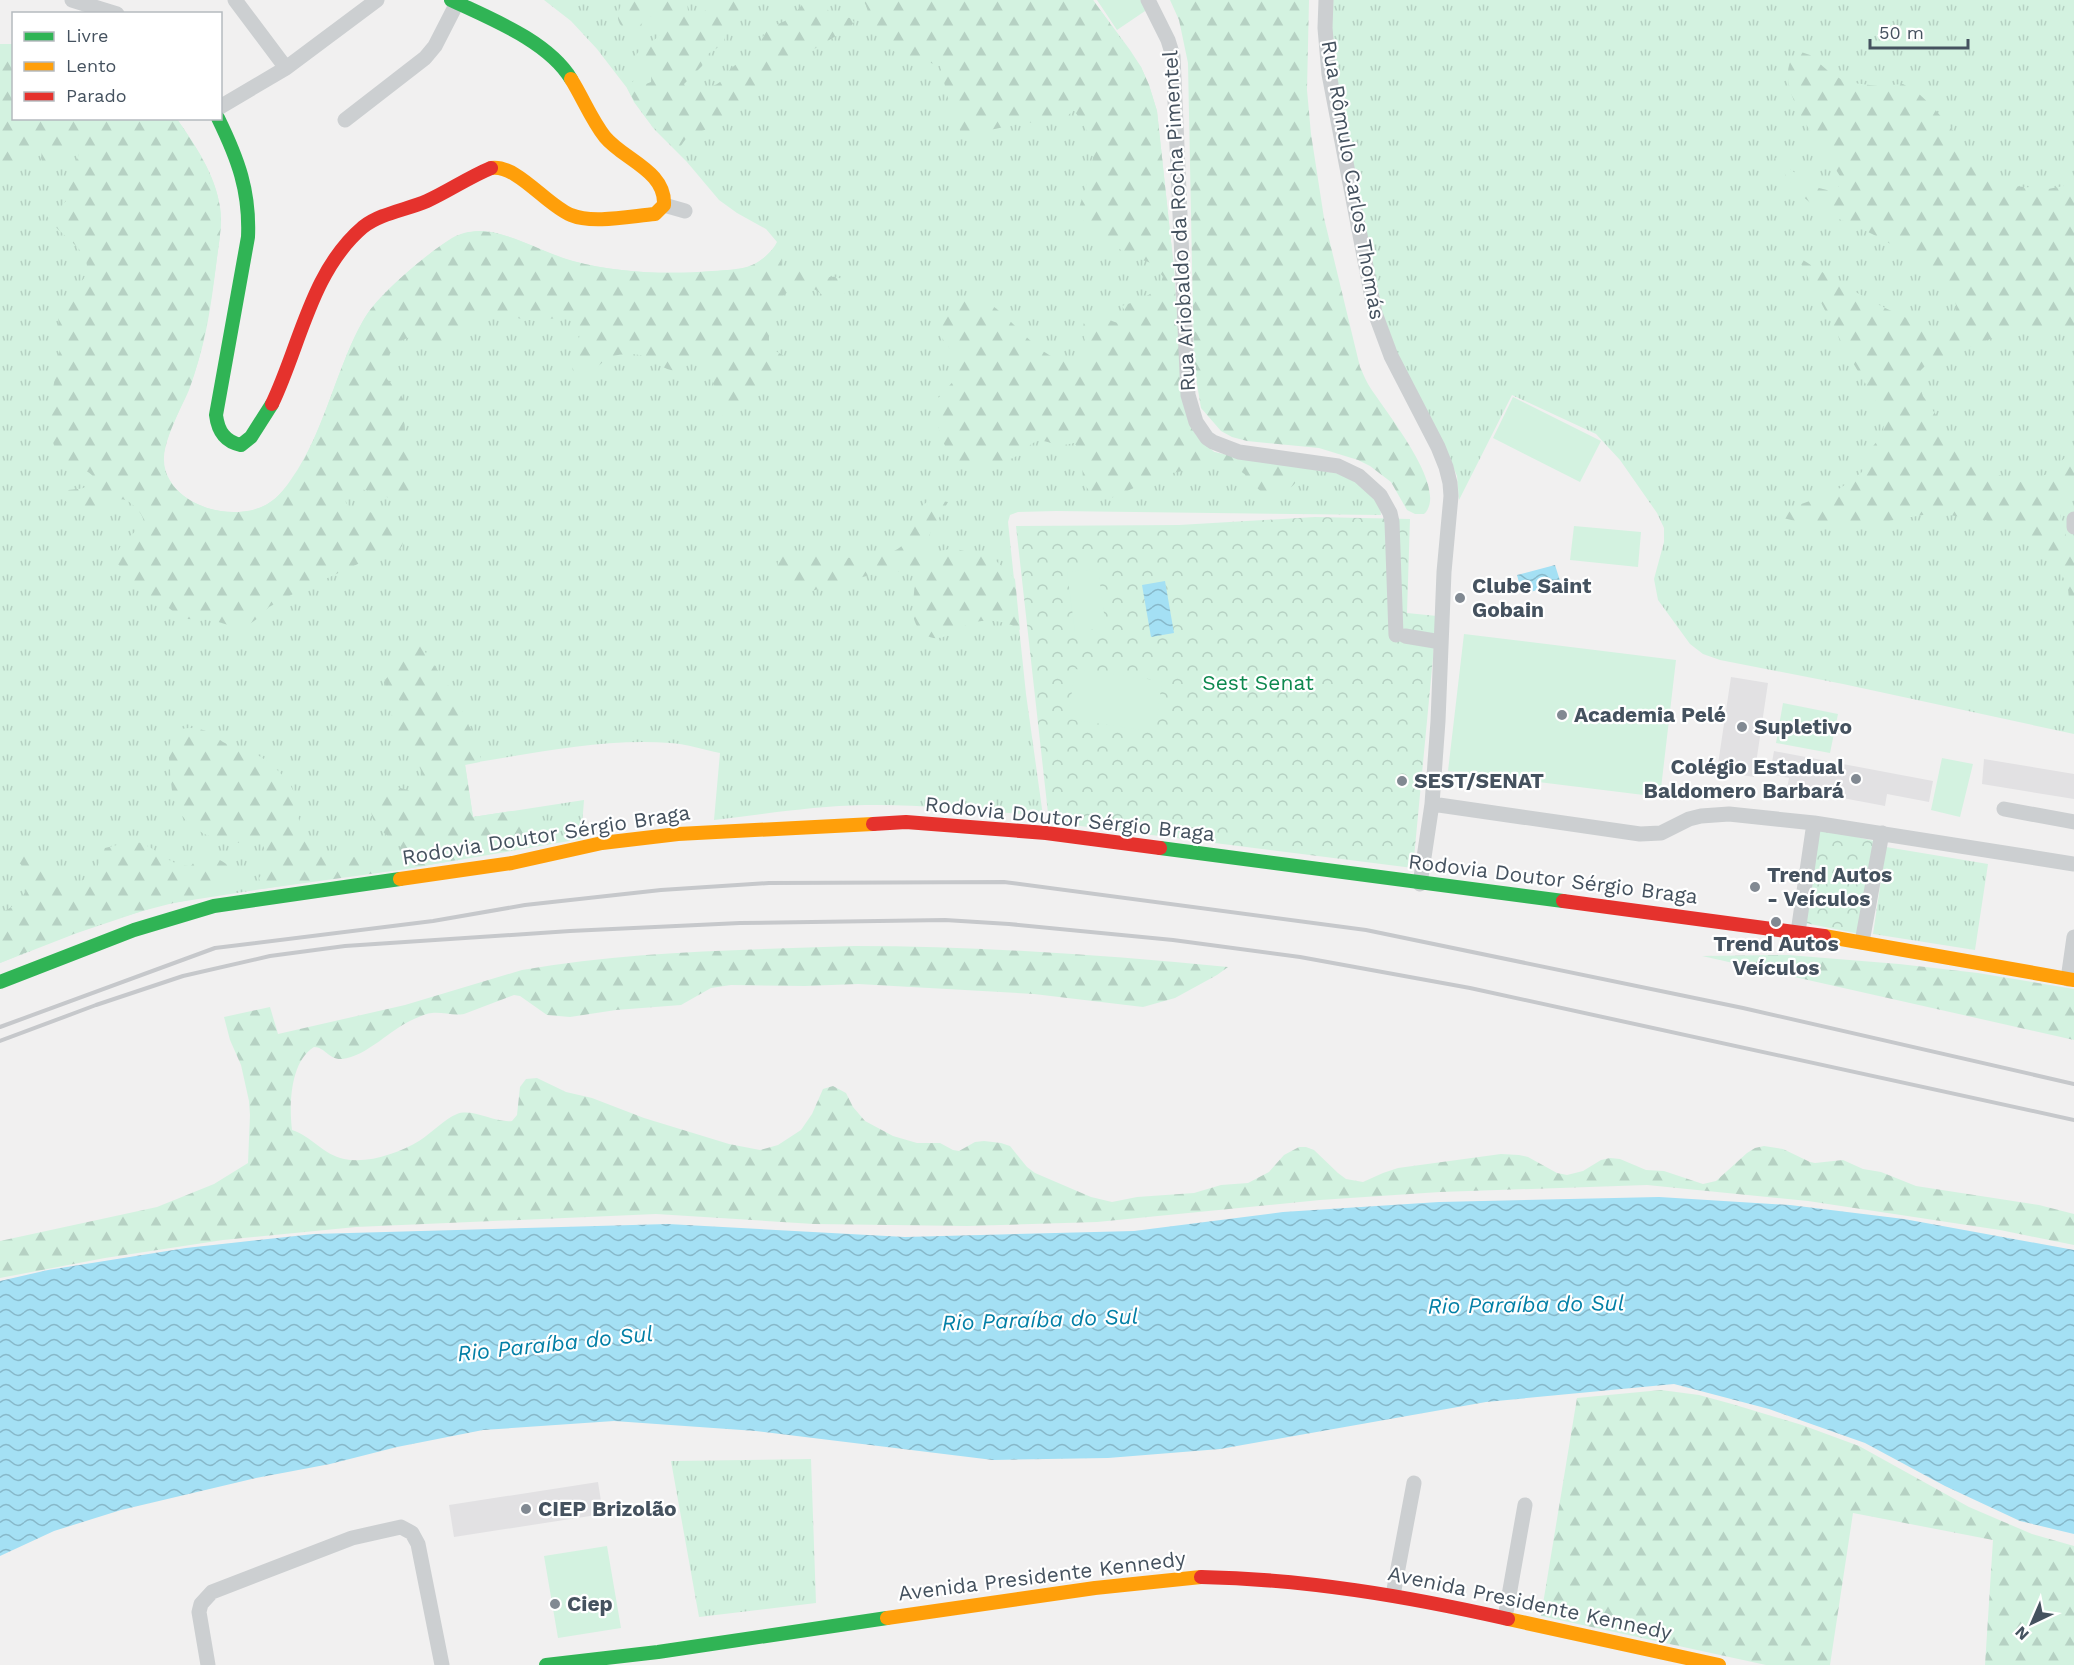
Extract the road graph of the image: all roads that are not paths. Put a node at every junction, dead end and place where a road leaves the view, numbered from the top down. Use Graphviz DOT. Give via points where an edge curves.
graph roads {
  1 [pos="72,0"];
  2 [pos="235,0"];
  3 [pos="377,0"];
  4 [pos="1148,0"];
  5 [pos="1326,0"];
  6 [pos="454,1"];
  7 [pos="111,12"];
  8 [pos="286,68"];
  9 [pos="222,107"];
  10 [pos="219,120"];
  11 [pos="345,120"];
  12 [pos="664,205"];
  13 [pos="685,211"];
  14 [pos="2074,519"];
  15 [pos="2074,526"];
  16 [pos="1441,642"];
  17 [pos="1432,804"];
  18 [pos="2004,809"];
  19 [pos="2074,822"];
  20 [pos="1814,823"];
  21 [pos="1882,833"];
  22 [pos="2074,864"];
  23 [pos="1420,884"];
  24 [pos="1798,932"];
  25 [pos="2074,937"];
  26 [pos="1862,942"];
  27 [pos="2071,980"];
  28 [pos="0,982"];
  29 [pos="1414,1484"];
  30 [pos="1525,1505"];
  31 [pos="1394,1595"];
  32 [pos="1505,1618"];
  33 [pos="208,1665"];
  34 [pos="442,1665"];
  35 [pos="546,1665"];
  36 [pos="1719,1665"];
  1 -- 7 [label="street"];
  2 -- 8 [label="street"];
  3 -- 8 [label="street"];
  4 -- 16 [label="street, Rua Ariobaldo da Rocha Pimentel" via="1173,56 1192,414 1207,438 1227,449 1338,466 1373,487 1392,522 1400,635"];
  5 -- 16 [label="street, Rua Rômulo Carlos Thomás" via="1329,74 1375,313 1391,356 1438,447 1450,483"];
  6 -- 11 [label="street" via="435,46 425,58"];
  6 -- 12 [label="main road" via="539,45 554,57 612,145 660,184"];
  8 -- 9 [label="street"];
  10 -- 12 [label="main road" via="239,163 249,211 248,237 216,415 223,436 238,446 251,440 260,426 322,282 348,244 374,220 427,201 493,167 507,169 564,213 580,218 655,214"];
  12 -- 13 [label="street"];
  14 -- 15 [label="street"];
  16 -- 17 [label="street, Rua Rômulo Carlos Thomás"];
  17 -- 20 [label="street" via="1640,834 1661,833 1689,819 1715,814"];
  17 -- 23 [label="street, Rua Rômulo Carlos Thomás"];
  18 -- 19 [label="street"];
  20 -- 21 [label="street"];
  20 -- 24 [label="street"];
  21 -- 22 [label="street"];
  21 -- 26 [label="street"];
  23 -- 24 [label="main road, Rodovia Doutor Sérgio Braga"];
  23 -- 28 [label="main road, Rodovia Doutor Sérgio Braga" via="1046,833 906,822 678,834 602,843 512,863 214,906 134,930"];
  24 -- 26 [label="main road, Rodovia Doutor Sérgio Braga"];
  25 -- 27 [label="street"];
  26 -- 27 [label="main road, Rodovia Doutor Sérgio Braga"];
  29 -- 31 [label="street"];
  30 -- 32 [label="street"];
  31 -- 32 [label="main road, Avenida Presidente Kennedy"];
  31 -- 35 [label="main road, Avenida Presidente Kennedy" via="1275,1579 1199,1577 1127,1583 633,1656"];
  32 -- 36 [label="main road, Avenida Presidente Kennedy"];
  33 -- 34 [label="street" via="199,1612 212,1592 352,1539 398,1527 412,1533 418,1544"];
}
